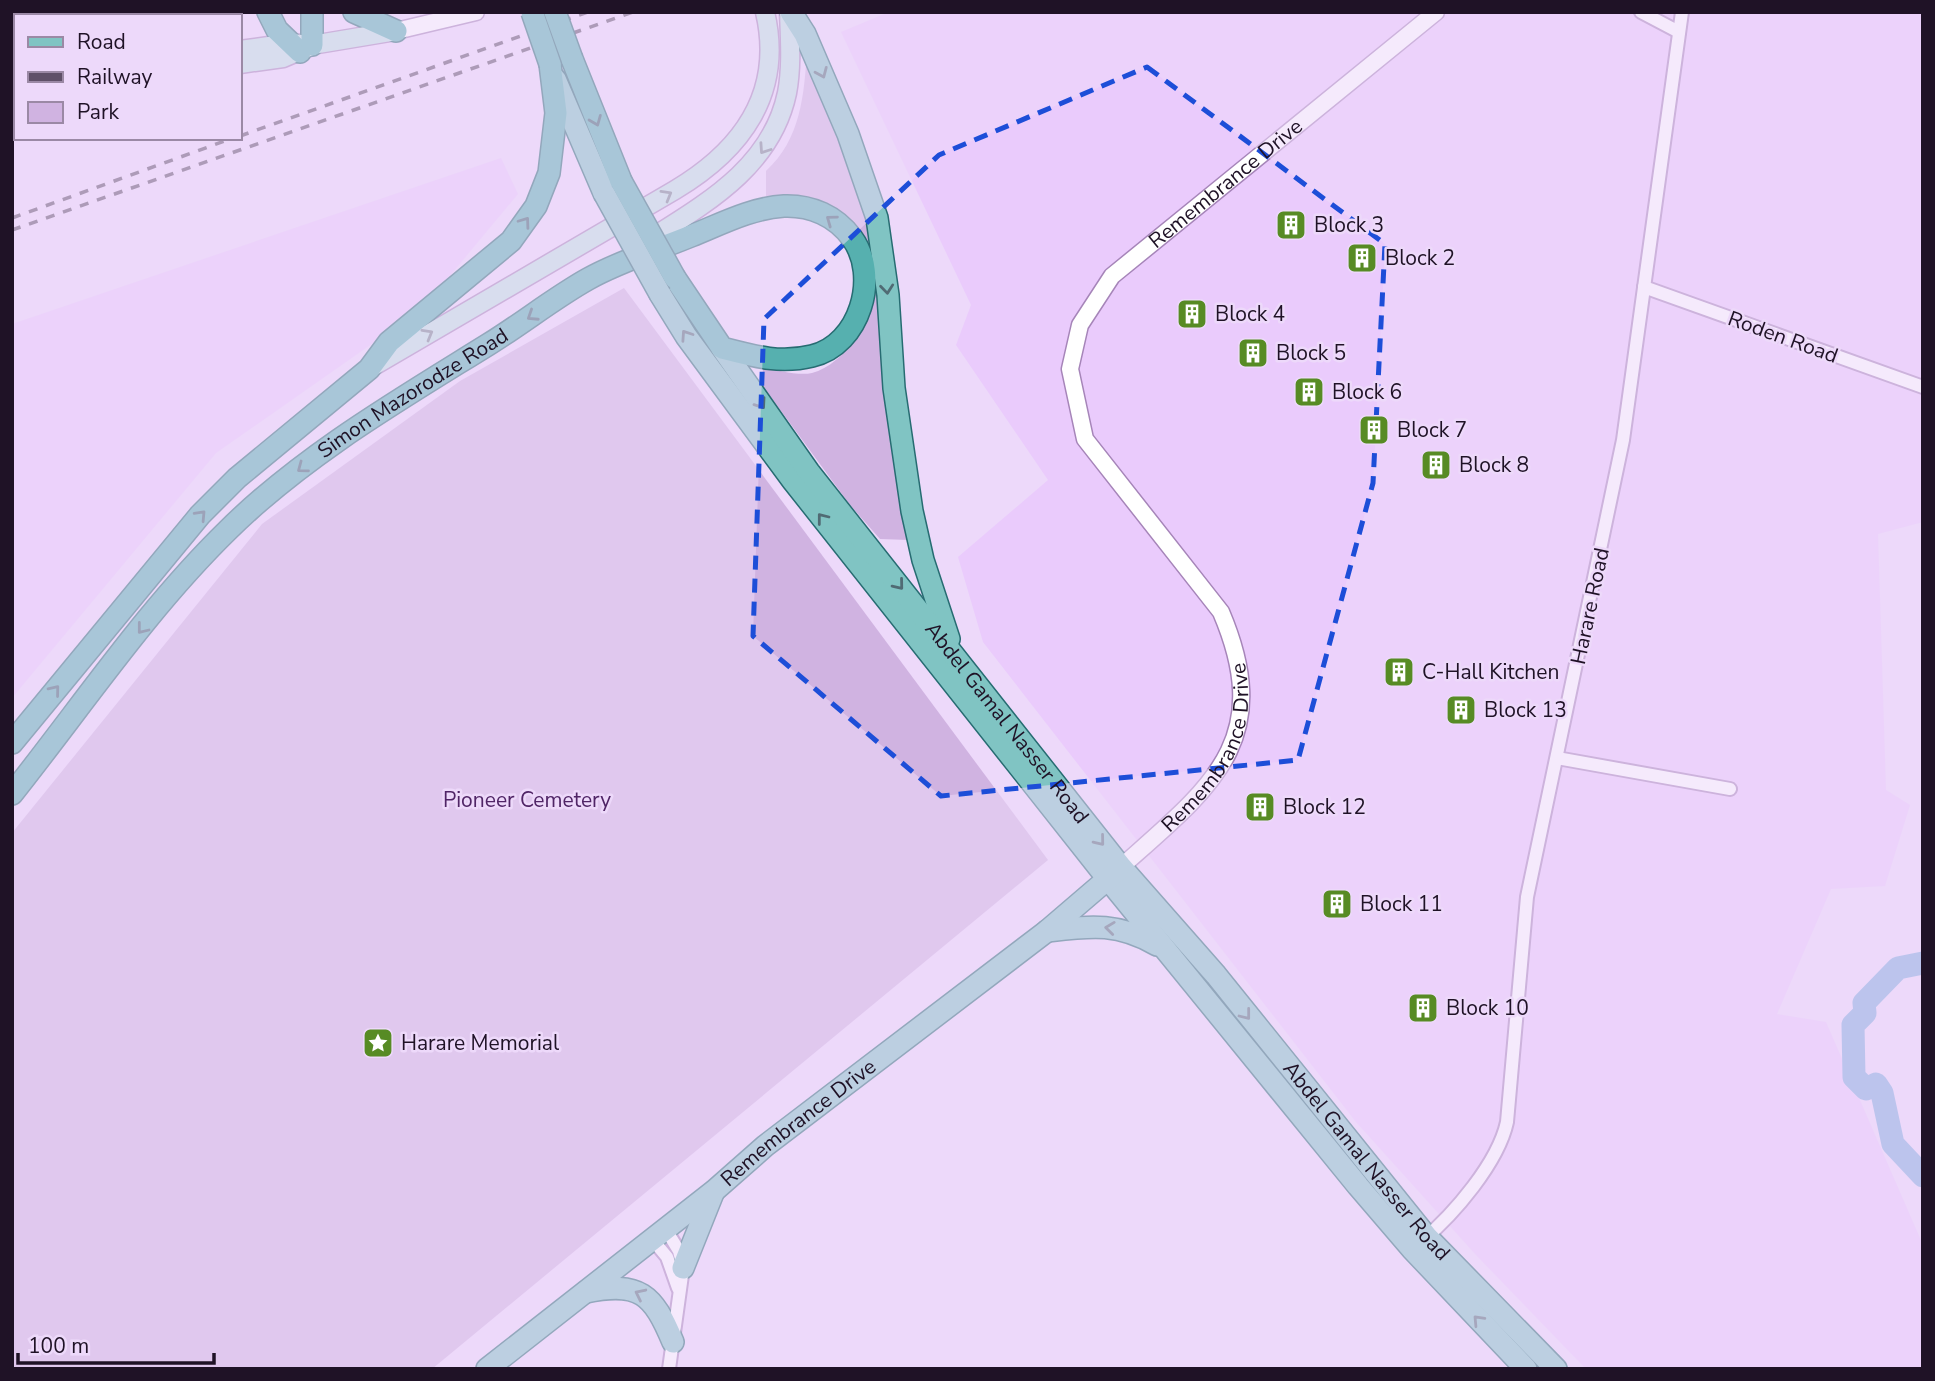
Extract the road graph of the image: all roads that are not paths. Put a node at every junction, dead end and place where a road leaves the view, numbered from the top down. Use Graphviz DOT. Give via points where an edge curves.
graph roads {
  1 [pos="268,12"];
  2 [pos="312,12"];
  3 [pos="354,12"];
  4 [pos="476,12"];
  5 [pos="532,12"];
  6 [pos="555,12"];
  7 [pos="765,12"];
  8 [pos="790,12"];
  9 [pos="1436,12"];
  10 [pos="1641,12"];
  11 [pos="1682,12"];
  12 [pos="396,30"];
  13 [pos="1679,32"];
  14 [pos="301,47"];
  15 [pos="242,50"];
  16 [pos="242,64"];
  17 [pos="552,69"];
  18 [pos="612,187"];
  19 [pos="589,278"];
  20 [pos="1644,287"];
  21 [pos="722,348"];
  22 [pos="369,369"];
  23 [pos="1923,387"];
  24 [pos="953,651"];
  25 [pos="12,743"];
  26 [pos="1557,758"];
  27 [pos="1730,789"];
  28 [pos="12,794"];
  29 [pos="1114,873"];
  30 [pos="1047,931"];
  31 [pos="1168,951"];
  32 [pos="714,1191"];
  33 [pos="659,1234"];
  34 [pos="1419,1243"];
  35 [pos="683,1268"];
  36 [pos="679,1292"];
  37 [pos="581,1293"];
  38 [pos="673,1342"];
  39 [pos="487,1369"];
  40 [pos="669,1369"];
  41 [pos="1526,1369"];
  42 [pos="1556,1369"];
  1 -- 14 [label="highway"];
  2 -- 14 [label="highway"];
  3 -- 12 [label="highway"];
  4 -- 12 [label="street"];
  5 -- 17 [label="highway, Abdel Gamal Nasser Road, bridge"];
  6 -- 18 [label="highway, Abdel Gamal Nasser Road, one-way, bridge"];
  22 -- 7 [label="main road, Simon Mazorodze Road, one-way" via="676,190 719,160 746,131 764,86 768,58"];
  8 -- 19 [label="main road, Simon Mazorodze Road, one-way" via="787,91 779,122 757,159 692,212"];
  8 -- 24 [label="main road, one-way" via="805,34 848,134 877,218 910,502 923,560"];
  9 -- 29 [label="street, Remembrance Drive" via="1112,276 1080,325 1070,369 1085,439 1221,612 1234,642 1242,682 1236,735 1220,771"];
  10 -- 13 [label="street"];
  11 -- 13 [label="street, Harare Road"];
  12 -- 14 [label="main road"];
  13 -- 20 [label="street, Harare Road"];
  14 -- 15 [label="main road"];
  14 -- 16 [label="main road" via="283,58"];
  17 -- 18 [label="main road, Abdel Gamal Nasser Road"];
  22 -- 17 [label="highway, one-way" via="389,342 511,241 536,206 549,173 553,142"];
  18 -- 21 [label="highway, Abdel Gamal Nasser Road, bridge"];
  29 -- 18 [label="main road, Abdel Gamal Nasser Road, one-way, bridge" via="793,481 686,336 660,294"];
  21 -- 19 [label="highway, one-way" via="776,361 817,355 834,344 851,327 866,285 860,250 850,235 811,209 766,208"];
  19 -- 28 [label="highway, Simon Mazorodze Road, one-way" via="394,404 260,499 191,569"];
  20 -- 23 [label="street, Roden Road"];
  20 -- 26 [label="street, Harare Road" via="1623,440"];
  21 -- 24 [label="main road, Abdel Gamal Nasser Road, one-way" via="809,472"];
  25 -- 22 [label="highway, Simon Mazorodze Road, one-way" via="200,515 237,478"];
  24 -- 29 [label="main road, Abdel Gamal Nasser Road, one-way"];
  26 -- 27 [label="street"];
  26 -- 34 [label="street, Harare Road" via="1527,897 1505,1132 1481,1177"];
  29 -- 30 [label="main road, Remembrance Drive"];
  29 -- 31 [label="main road, Abdel Gamal Nasser Road"];
  29 -- 34 [label="main road, Abdel Gamal Nasser Road, one-way" via="1216,975"];
  31 -- 30 [label="main road, one-way" via="1133,931 1093,926"];
  30 -- 32 [label="main road, Remembrance Drive" via="765,1146"];
  31 -- 34 [label="main road, Abdel Gamal Nasser Road"];
  32 -- 33 [label="main road, Remembrance Drive"];
  32 -- 35 [label="main road"];
  33 -- 35 [label="street" via="679,1251"];
  33 -- 36 [label="street"];
  33 -- 37 [label="main road, Remembrance Drive"];
  41 -- 34 [label="main road, Abdel Gamal Nasser Road, one-way"];
  34 -- 42 [label="main road, Abdel Gamal Nasser Road"];
  35 -- 36 [label="street"];
  36 -- 38 [label="street"];
  38 -- 37 [label="main road, one-way" via="660,1311 641,1293 612,1287"];
  37 -- 39 [label="main road, Remembrance Drive"];
  38 -- 40 [label="street"];
}
